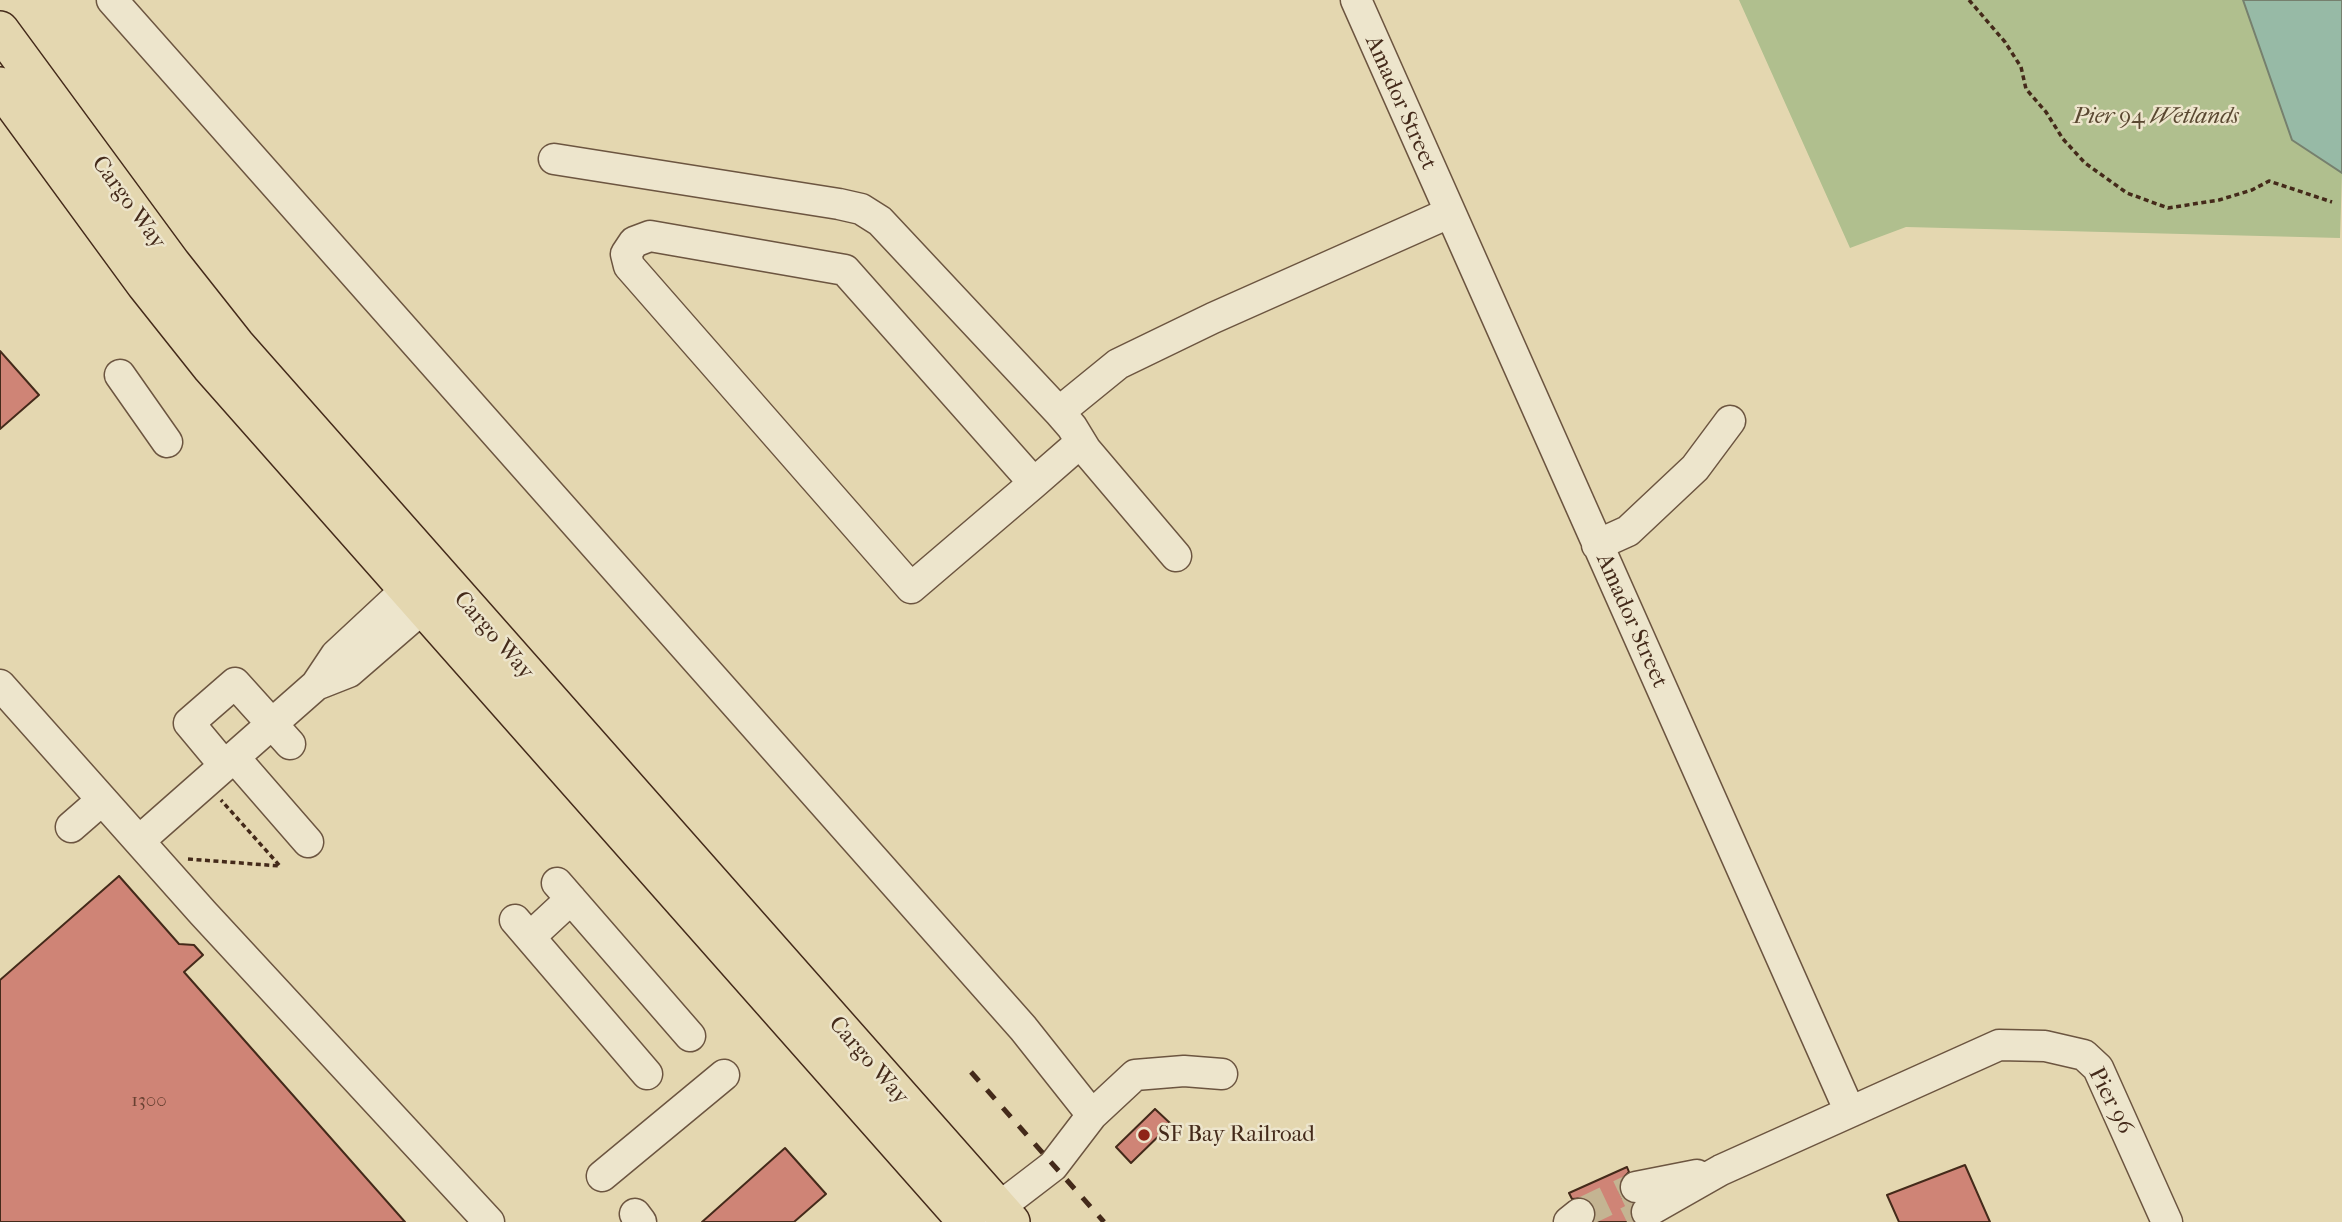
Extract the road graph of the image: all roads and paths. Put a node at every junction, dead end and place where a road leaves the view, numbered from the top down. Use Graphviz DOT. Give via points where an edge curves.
graph roads {
  1 [pos="112,0"];
  2 [pos="1356,0"];
  3 [pos="1969,0"];
  4 [pos="0,30"];
  5 [pos="0,86"];
  6 [pos="554,159"];
  7 [pos="2332,202"];
  8 [pos="1449,213"];
  9 [pos="120,375"];
  10 [pos="1059,412"];
  11 [pos="1730,421"];
  12 [pos="167,442"];
  13 [pos="1081,442"];
  14 [pos="1034,483"];
  15 [pos="1597,545"];
  16 [pos="1176,556"];
  17 [pos="443,578"];
  18 [pos="415,599"];
  19 [pos="0,685"];
  20 [pos="280,734"];
  21 [pos="229,761"];
  22 [pos="102,800"];
  23 [pos="221,800"];
  24 [pos="71,827"];
  25 [pos="139,841"];
  26 [pos="308,842"];
  27 [pos="178,858"];
  28 [pos="690,1036"];
  29 [pos="647,1074"];
  30 [pos="1222,1074"];
  31 [pos="724,1075"];
  32 [pos="1850,1112"];
  33 [pos="1092,1115"];
  34 [pos="602,1176"];
  35 [pos="1641,1200"];
  36 [pos="989,1218"];
  37 [pos="2163,1220"];
  38 [pos="489,1222"];
  1 -- 33 [label="street" via="1023,1028"];
  2 -- 8 [label="street, Amador Street"];
  3 -- 7 [label="path" via="2005,42 2021,67 2026,89 2063,139 2085,163 2127,193 2168,208 2219,200 2269,181"];
  4 -- 17 [label="main road, Cargo Way" via="212,315"];
  5 -- 18 [label="main road, Cargo Way" via="177,327"];
  6 -- 10 [label="street" via="861,209 880,221"];
  8 -- 10 [label="street" via="1141,353 1118,365"];
  8 -- 15 [label="street, Amador Street"];
  9 -- 12 [label="street"];
  10 -- 13 [label="street"];
  11 -- 15 [label="street" via="1695,468 1638,522"];
  13 -- 14 [label="street"];
  13 -- 16 [label="street"];
  14 -- 14 [label="street" via="911,589 629,266 626,254 634,242 650,236 845,270"];
  15 -- 32 [label="street, Amador Street"];
  17 -- 18 [label="street"];
  17 -- 36 [label="main road, Cargo Way"];
  18 -- 20 [label="street" via="336,655"];
  18 -- 36 [label="main road, Cargo Way"];
  19 -- 22 [label="street"];
  20 -- 21 [label="street"];
  20 -- 21 [label="street" via="235,683 189,723"];
  21 -- 25 [label="street"];
  21 -- 26 [label="street"];
  22 -- 24 [label="street"];
  22 -- 25 [label="street"];
  23 -- 27 [label="path" via="280,866"];
  25 -- 38 [label="street"];
  28 -- 29 [label="street" via="564,891 522,928"];
  30 -- 33 [label="street" via="1184,1070 1135,1075"];
  31 -- 34 [label="street"];
  32 -- 35 [label="street"];
  32 -- 37 [label="street, Pier 96" via="1999,1045 2045,1046 2084,1055 2098,1068"];
  33 -- 36 [label="street" via="1053,1166"];
}
